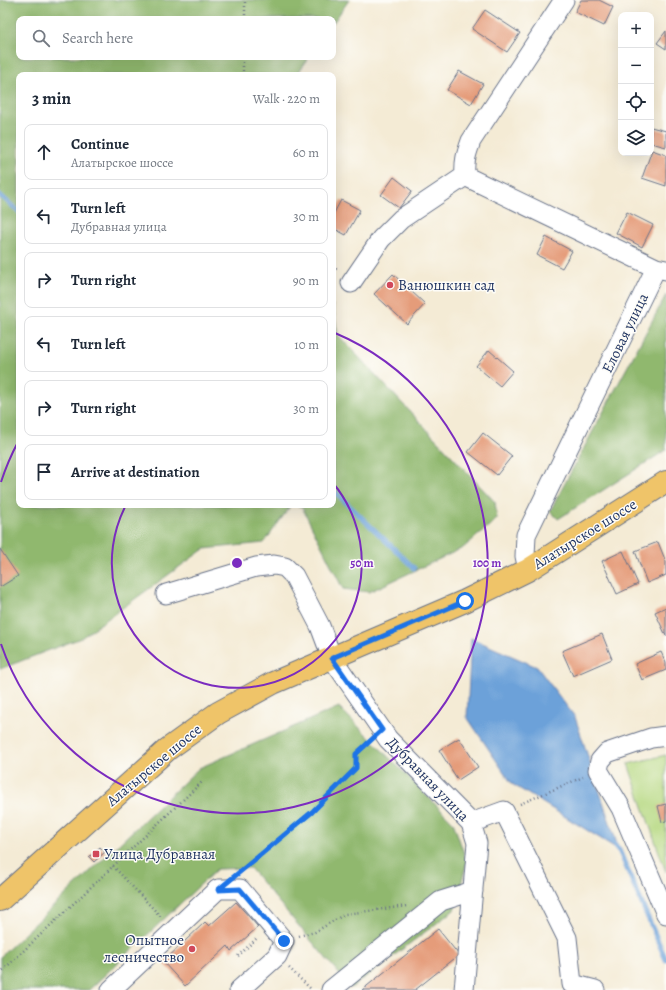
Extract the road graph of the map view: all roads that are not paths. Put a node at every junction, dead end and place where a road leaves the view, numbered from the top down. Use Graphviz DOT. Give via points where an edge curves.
graph roads {
  1 [pos="564,0"];
  2 [pos="465,176"];
  3 [pos="661,269"];
  4 [pos="351,283"];
  5 [pos="666,482"];
  6 [pos="528,570"];
  7 [pos="166,594"];
  8 [pos="332,658"];
  9 [pos="666,736"];
  10 [pos="471,823"];
  11 [pos="472,891"];
  12 [pos="0,900"];
  13 [pos="666,914"];
  14 [pos="111,990"];
  15 [pos="240,990"];
  16 [pos="331,990"];
  17 [pos="464,990"];
  18 [pos="595,990"];
  1 -- 2 [label="street" via="471,141 464,165"];
  2 -- 3 [label="street, Еловая улица"];
  2 -- 4 [label="street" via="401,219 381,239"];
  3 -- 6 [label="street, Еловая улица" via="526,535 525,556"];
  5 -- 6 [label="main road, Алатырское шоссе"];
  6 -- 8 [label="main road, Алатырское шоссе" via="465,601"];
  7 -- 8 [label="street, Дубравная улица" via="256,567 285,567 294,576 320,626"];
  8 -- 10 [label="street, Дубравная улица" via="388,739"];
  8 -- 12 [label="main road, Алатырское шоссе" via="273,683 218,713 180,740"];
  9 -- 13 [label="street" via="651,738 607,753 598,770 621,808"];
  10 -- 11 [label="street, Дубравная улица" via="477,844"];
  10 -- 18 [label="street" via="504,811 568,938 572,984"];
  11 -- 16 [label="street" via="441,902"];
  11 -- 17 [label="street, Дубравная улица"];
  14 -- 15 [label="street" via="218,890 240,889 270,925 280,949"];
}
